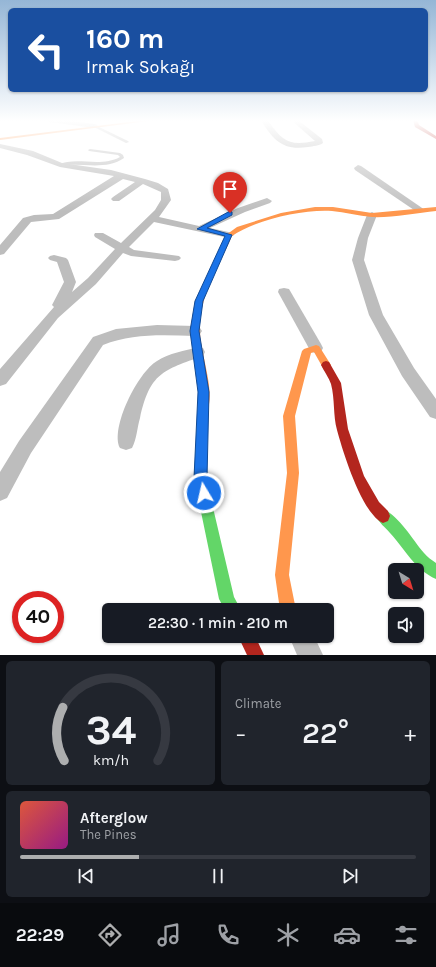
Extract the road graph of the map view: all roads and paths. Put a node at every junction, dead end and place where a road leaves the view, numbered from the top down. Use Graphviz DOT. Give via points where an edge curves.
graph roads {
  1 [pos="20,151"];
  2 [pos="94,151"];
  3 [pos="60,165"];
  4 [pos="358,168"];
  5 [pos="121,176"];
  6 [pos="142,181"];
  7 [pos="116,198"];
  8 [pos="267,201"];
  9 [pos="436,209"];
  10 [pos="420,210"];
  11 [pos="372,215"];
  12 [pos="152,219"];
  13 [pos="200,229"];
  14 [pos="99,235"];
  15 [pos="229,235"];
  16 [pos="121,249"];
  17 [pos="0,252"];
  18 [pos="54,258"];
  19 [pos="175,258"];
  20 [pos="284,292"];
  21 [pos="53,315"];
  22 [pos="195,331"];
  23 [pos="316,348"];
  24 [pos="198,352"];
  25 [pos="0,380"];
  26 [pos="436,412"];
  27 [pos="126,442"];
  28 [pos="0,491"];
  29 [pos="436,572"];
  30 [pos="230,603"];
  31 [pos="287,603"];
  32 [pos="250,643"];
  33 [pos="304,643"];
  34 [pos="256,655"];
  35 [pos="310,655"];
  1 -- 3 [label="street"];
  2 -- 3 [label="lane" via="119,154 122,158 110,163 75,162"];
  3 -- 5 [label="street"];
  4 -- 10 [label="street"];
  5 -- 6 [label="street"];
  5 -- 17 [label="street" via="55,217 27,220"];
  6 -- 7 [label="street"];
  6 -- 12 [label="street" via="154,184 165,191 166,200"];
  8 -- 13 [label="street" via="230,213"];
  9 -- 10 [label="street"];
  10 -- 11 [label="street"];
  11 -- 15 [label="street" via="315,209 276,216 239,228"];
  11 -- 26 [label="street" via="358,260 376,315 408,372"];
  12 -- 13 [label="street"];
  12 -- 16 [label="street"];
  13 -- 15 [label="street"];
  14 -- 16 [label="street"];
  15 -- 22 [label="street" via="199,301"];
  16 -- 19 [label="street" via="131,253"];
  16 -- 21 [label="street" via="92,281"];
  18 -- 21 [label="street" via="62,260 70,282"];
  20 -- 23 [label="street"];
  21 -- 25 [label="street"];
  22 -- 24 [label="street"];
  22 -- 28 [label="street" via="157,330 116,334 98,341 25,446"];
  23 -- 29 [label="street" via="336,384 342,429 362,484 374,507 395,528 420,560"];
  23 -- 31 [label="street" via="307,351 289,416 292,473 282,576"];
  24 -- 27 [label="street" via="163,364 146,380 132,413"];
  24 -- 30 [label="street" via="204,392 200,478"];
  32 -- 34 [label="street"];
  33 -- 35 [label="street"];
}
